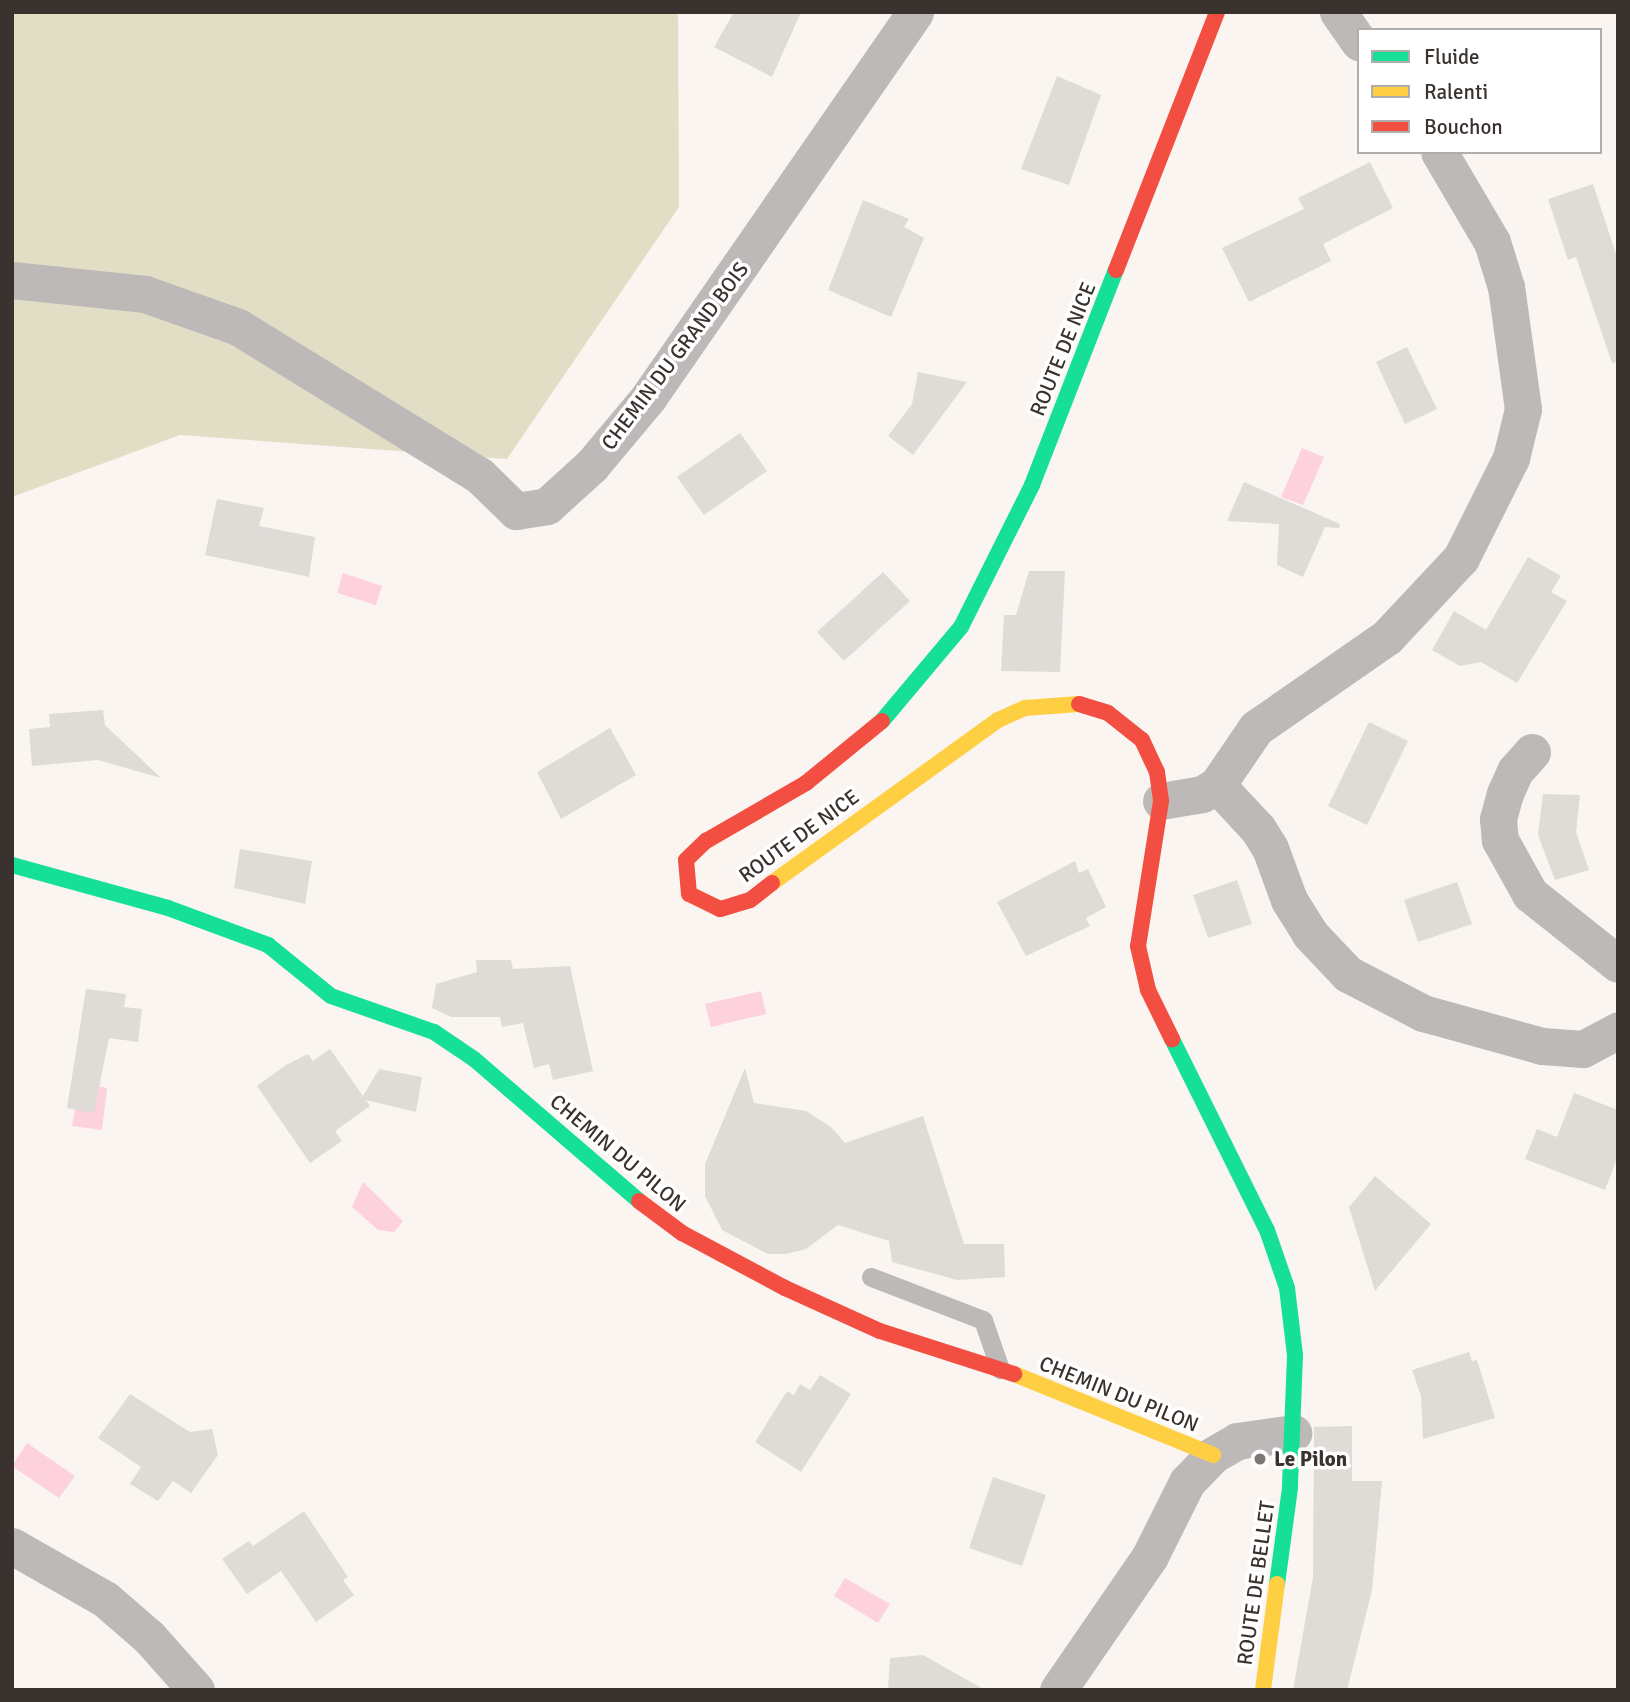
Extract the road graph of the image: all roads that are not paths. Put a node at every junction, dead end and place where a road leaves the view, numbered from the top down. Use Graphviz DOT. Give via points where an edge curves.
graph roads {
  1 [pos="915,12"];
  2 [pos="1217,12"];
  3 [pos="1338,12"];
  4 [pos="1357,39"];
  5 [pos="1440,154"];
  6 [pos="12,280"];
  7 [pos="1532,752"];
  8 [pos="1217,785"];
  9 [pos="1161,801"];
  10 [pos="12,865"];
  11 [pos="1618,964"];
  12 [pos="1618,1030"];
  13 [pos="871,1277"];
  14 [pos="1295,1355"];
  15 [pos="1000,1370"];
  16 [pos="1293,1433"];
  17 [pos="1213,1455"];
  18 [pos="12,1546"];
  19 [pos="196,1690"];
  20 [pos="1058,1690"];
  21 [pos="1263,1690"];
  1 -- 6 [label="street, CHEMIN DU GRAND BOIS" via="649,398 592,465 547,506 516,511 480,475 238,327 145,293"];
  2 -- 9 [label="main road, ROUTE DE NICE" via="1032,485 961,626 912,690 864,740 806,783 706,841 686,860 685,877 689,894 702,903 720,909 750,900 975,734 1025,708 1056,702 1077,702 1108,713 1142,740 1157,772"];
  3 -- 4 [label="street"];
  5 -- 8 [label="street" via="1492,242 1506,287 1523,409 1511,458 1454,567 1387,637 1256,728"];
  7 -- 11 [label="street" via="1515,771 1505,793 1498,819 1500,840 1530,894"];
  8 -- 9 [label="street" via="1202,794"];
  8 -- 12 [label="street" via="1258,829 1289,900 1310,933 1348,974 1423,1013 1542,1046 1583,1049"];
  9 -- 14 [label="main road, ROUTE DE NICE" via="1138,946 1148,989 1267,1230 1287,1288"];
  10 -- 15 [label="main road, CHEMIN DU PILON" via="168,908 268,945 331,996 434,1032 474,1059 643,1205 682,1233 785,1288 880,1331"];
  13 -- 15 [label="lane" via="984,1320"];
  14 -- 16 [label="main road, ROUTE DE BELLET"];
  15 -- 17 [label="main road, CHEMIN DU PILON"];
  16 -- 17 [label="street" via="1237,1441"];
  16 -- 21 [label="main road, ROUTE DE BELLET"];
  17 -- 20 [label="street" via="1187,1482 1150,1556"];
  18 -- 19 [label="street" via="105,1599 149,1637"];
}
